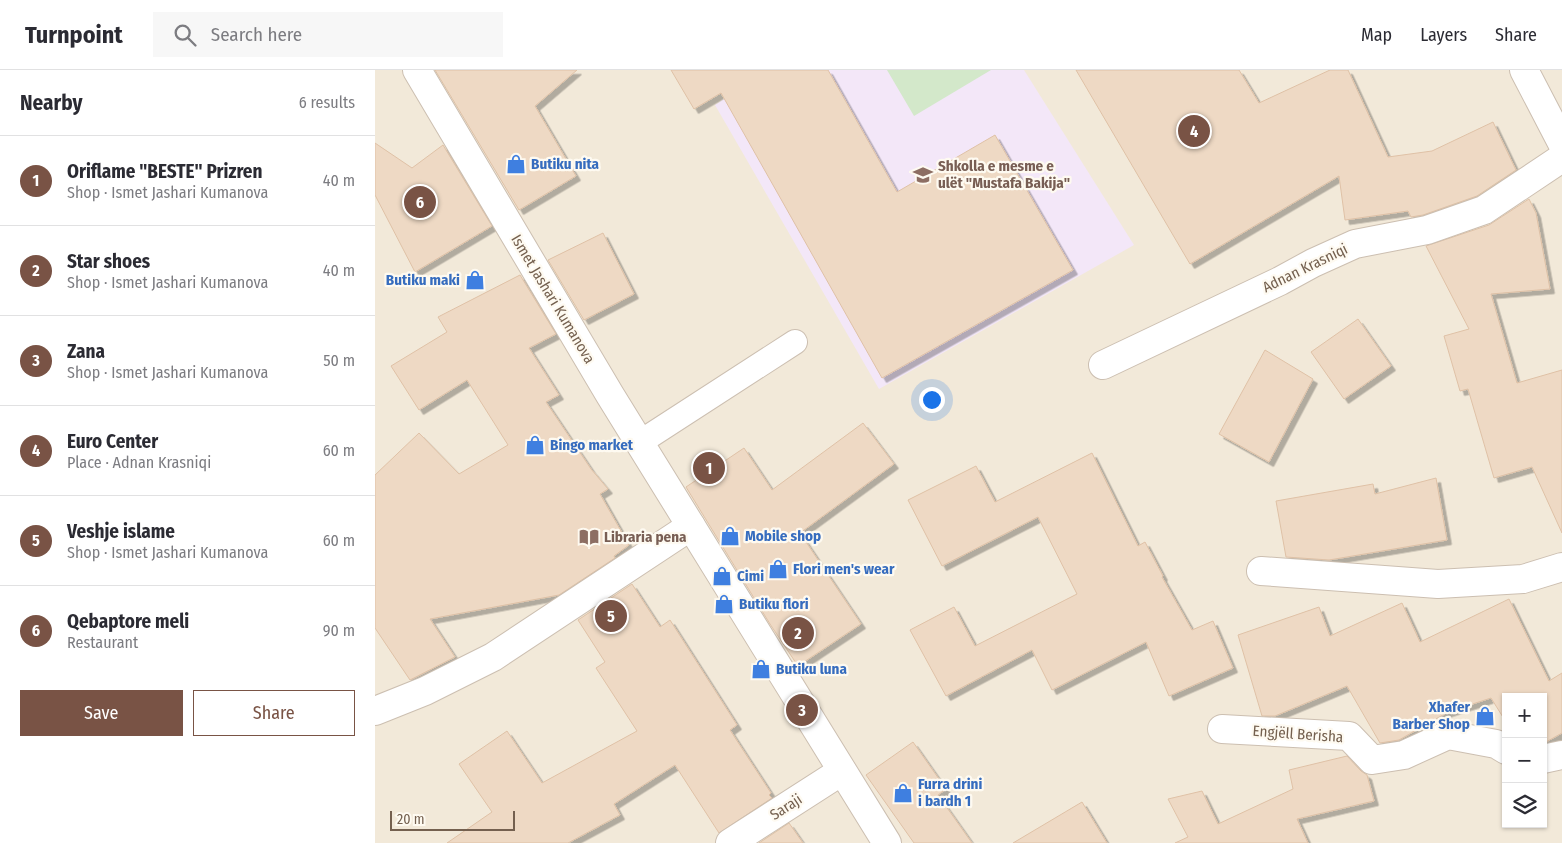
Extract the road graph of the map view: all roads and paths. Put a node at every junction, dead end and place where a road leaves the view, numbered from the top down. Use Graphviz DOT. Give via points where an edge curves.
graph roads {
  1 [pos="417,70"];
  2 [pos="1524,70"];
  3 [pos="1562,143"];
  4 [pos="1562,158"];
  5 [pos="795,342"];
  6 [pos="1103,365"];
  7 [pos="639,443"];
  8 [pos="691,526"];
  9 [pos="1562,567"];
  10 [pos="1261,572"];
  11 [pos="375,711"];
  12 [pos="1222,729"];
  13 [pos="1502,748"];
  14 [pos="1562,755"];
  15 [pos="1547,758"];
  16 [pos="842,771"];
  17 [pos="730,843"];
  18 [pos="887,843"];
  1 -- 7 [label="street, Ismet Jashari Kumanova"];
  2 -- 3 [label="street"];
  4 -- 6 [label="street, Adnan Krasniqi" via="1484,210 1427,230 1355,244"];
  5 -- 7 [label="lane"];
  7 -- 8 [label="street, Ismet Jashari Kumanova"];
  8 -- 11 [label="street" via="493,657 425,691"];
  8 -- 16 [label="street, Ismet Jashari Kumanova"];
  9 -- 10 [label="street" via="1523,579 1438,584"];
  12 -- 13 [label="street, Engjëll Berisha" via="1349,736 1372,760 1404,755 1448,735"];
  14 -- 15 [label="street"];
  16 -- 17 [label="street, Saraji"];
  16 -- 18 [label="street, Ismet Jashari Kumanova"];
}
